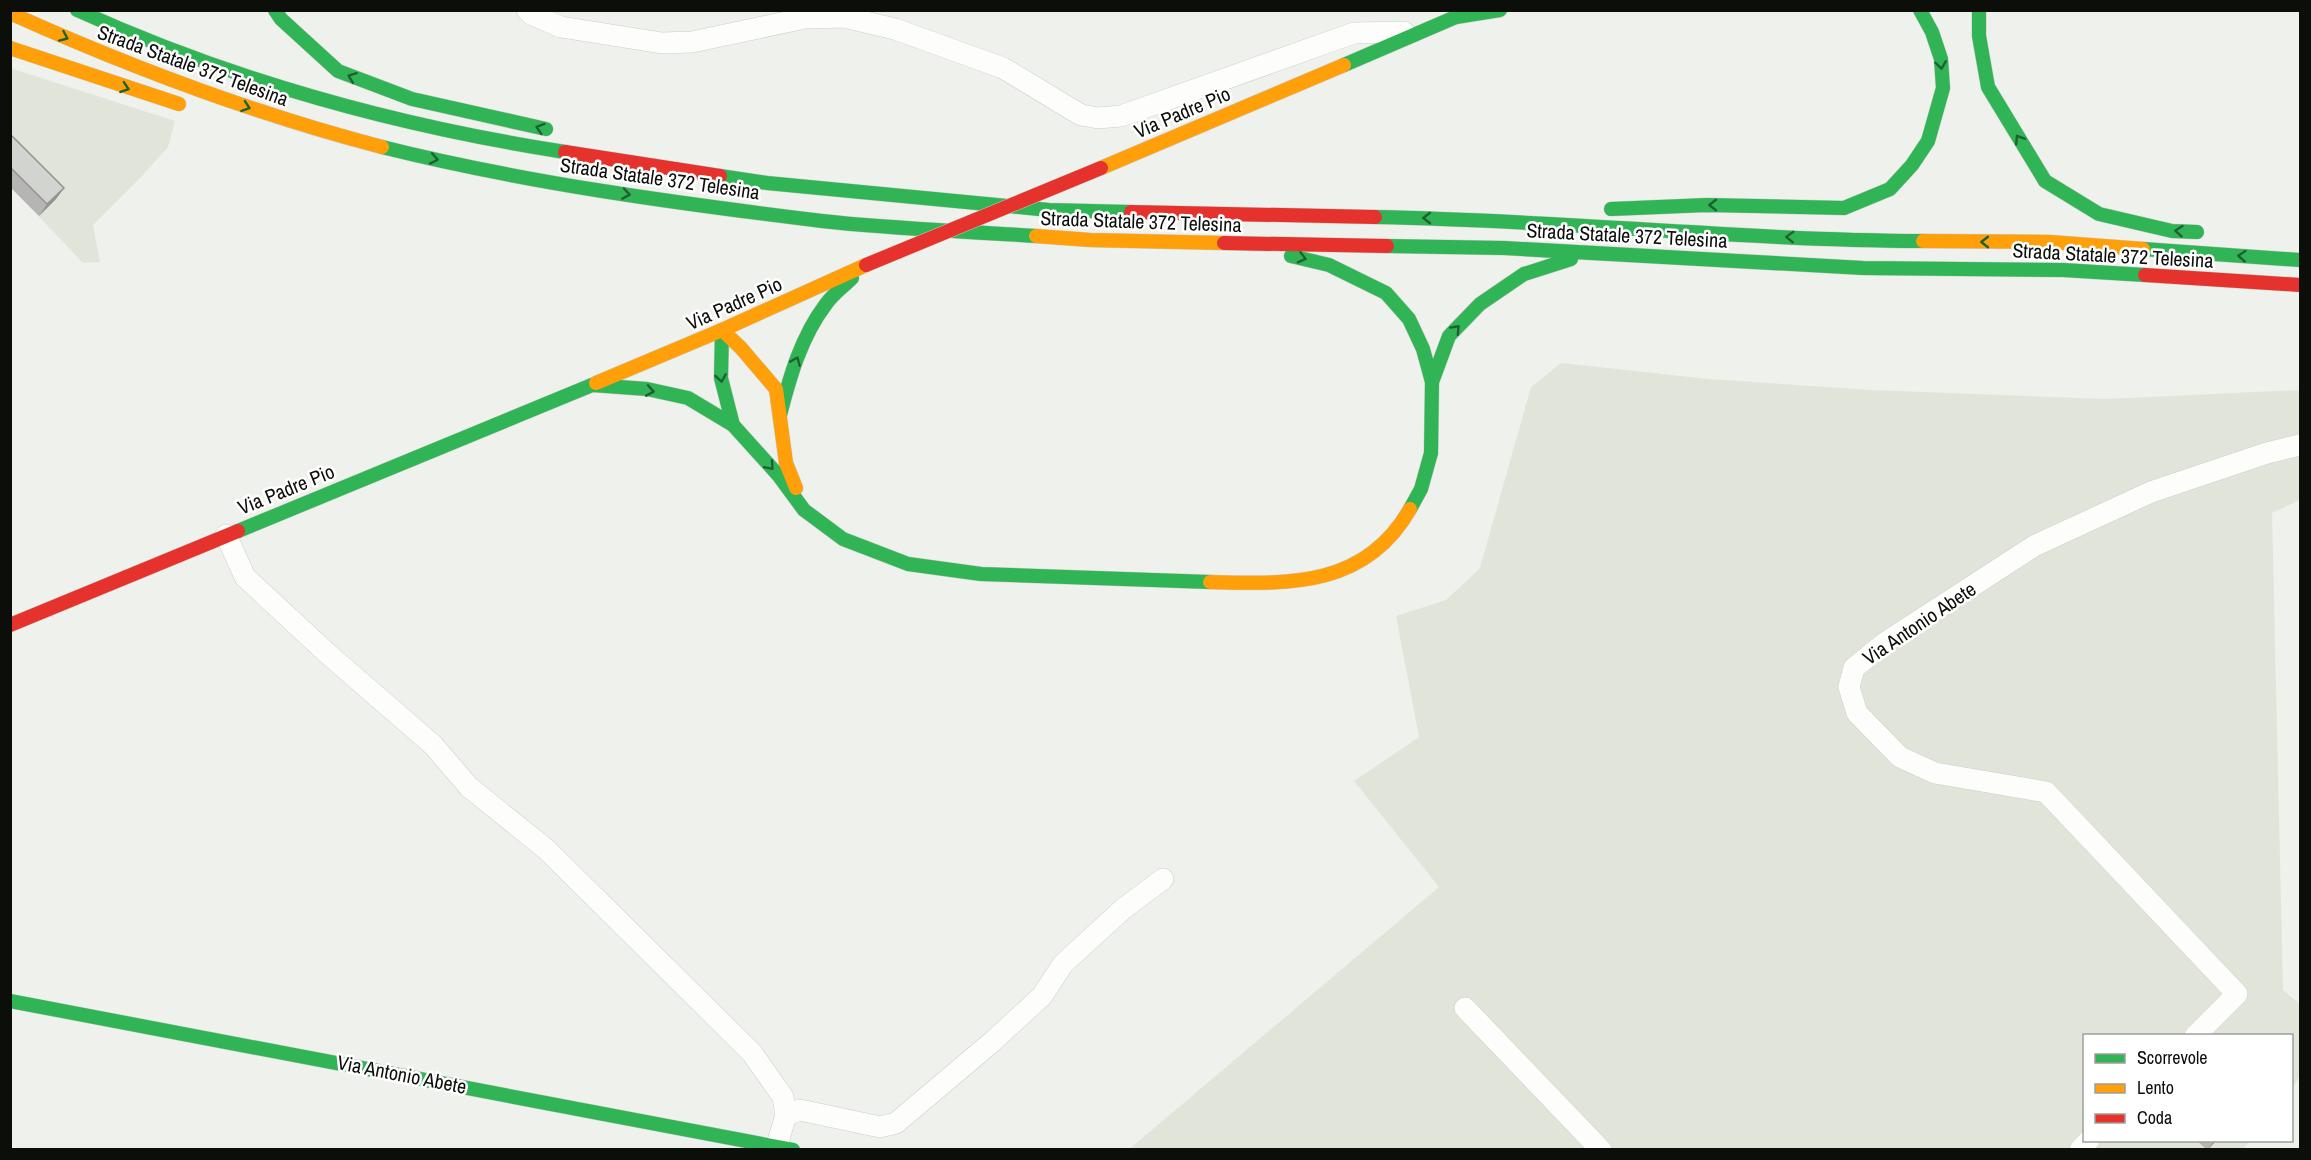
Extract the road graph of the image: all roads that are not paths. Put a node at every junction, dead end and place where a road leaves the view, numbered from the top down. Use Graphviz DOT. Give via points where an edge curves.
graph roads {
  1 [pos="77,10"];
  2 [pos="275,10"];
  3 [pos="527,10"];
  4 [pos="1472,10"];
  5 [pos="1500,10"];
  6 [pos="1920,10"];
  7 [pos="1978,10"];
  8 [pos="10,13"];
  9 [pos="1456,17"];
  10 [pos="1421,32"];
  11 [pos="10,48"];
  12 [pos="191,107"];
  13 [pos="246,121"];
  14 [pos="329,133"];
  15 [pos="634,162"];
  16 [pos="1597,209"];
  17 [pos="1563,211"];
  18 [pos="1449,218"];
  19 [pos="2207,233"];
  20 [pos="1246,244"];
  21 [pos="1588,254"];
  22 [pos="2301,260"];
  23 [pos="866,265"];
  24 [pos="2301,285"];
  25 [pos="722,330"];
  26 [pos="1432,382"];
  27 [pos="592,385"];
  28 [pos="779,417"];
  29 [pos="733,425"];
  30 [pos="2301,445"];
  31 [pos="804,510"];
  32 [pos="226,535"];
  33 [pos="10,625"];
  34 [pos="1163,879"];
  35 [pos="10,1000"];
  36 [pos="1465,1008"];
  37 [pos="2196,1034"];
  38 [pos="786,1115"];
  39 [pos="785,1147"];
  40 [pos="1601,1149"];
  1 -- 15 [label="main road, Strada Statale 372 Telesina" via="240,73 376,114 489,140"];
  15 -- 2 [label="main road, one-way" via="537,126 412,99 338,71"];
  3 -- 10 [label="street" via="561,27 662,43 692,42 805,18 844,17 895,29 1003,68 1081,115 1098,118 1121,116 1354,33"];
  4 -- 9 [label="main road, Via Padre Pio"];
  5 -- 9 [label="main road"];
  6 -- 16 [label="main road, one-way" via="1941,59 1943,88 1928,141 1890,189 1844,208 1707,205"];
  19 -- 7 [label="main road, one-way" via="2172,231 2099,214 2045,180 1988,87"];
  8 -- 14 [label="main road, Strada Statale 372 Telesina, one-way" via="179,83"];
  9 -- 10 [label="main road, Via Padre Pio"];
  10 -- 23 [label="main road, Via Padre Pio, bridge"];
  11 -- 12 [label="main road, one-way"];
  13 -- 14 [label="main road"];
  14 -- 20 [label="main road, Strada Statale 372 Telesina, one-way" via="564,185 813,220 1090,240"];
  18 -- 15 [label="main road, Strada Statale 372 Telesina, one-way" via="1049,210 767,183"];
  17 -- 18 [label="main road"];
  22 -- 18 [label="main road, Strada Statale 372 Telesina, one-way" via="2050,242 1756,236"];
  20 -- 21 [label="main road, Strada Statale 372 Telesina" via="1504,248"];
  20 -- 26 [label="main road, one-way" via="1329,266 1386,293 1409,319 1424,349"];
  21 -- 24 [label="main road, Strada Statale 372 Telesina" via="1863,268 2063,270"];
  26 -- 21 [label="main road, one-way" via="1449,336 1480,304 1524,274"];
  23 -- 25 [label="main road, Via Padre Pio"];
  28 -- 23 [label="main road, one-way" via="804,342 826,304"];
  25 -- 27 [label="main road, Via Padre Pio"];
  25 -- 28 [label="main road" via="776,389"];
  25 -- 29 [label="main road, one-way" via="718,361 724,400"];
  26 -- 31 [label="main road" via="1431,453 1421,489 1403,521 1378,548 1347,568 1313,580 1277,584 981,574 908,564 843,539"];
  27 -- 29 [label="main road, one-way" via="647,389 688,399"];
  27 -- 32 [label="main road, Via Padre Pio"];
  28 -- 31 [label="main road" via="786,464"];
  29 -- 31 [label="main road, one-way"];
  30 -- 37 [label="street, Via Antonio Abete" via="2151,492 2034,546 1886,642 1854,668 1849,687 1857,713 1900,757 1935,773 2046,792 2237,994"];
  32 -- 33 [label="main road, Via Padre Pio"];
  32 -- 38 [label="street" via="245,577 433,745 469,787 546,849 752,1053 783,1097"];
  34 -- 38 [label="street" via="1123,909 1063,964 1042,996 1000,1035 896,1123 880,1127 800,1110"];
  35 -- 39 [label="main road, Via Antonio Abete"];
  36 -- 40 [label="street"];
  38 -- 39 [label="street"];
}
